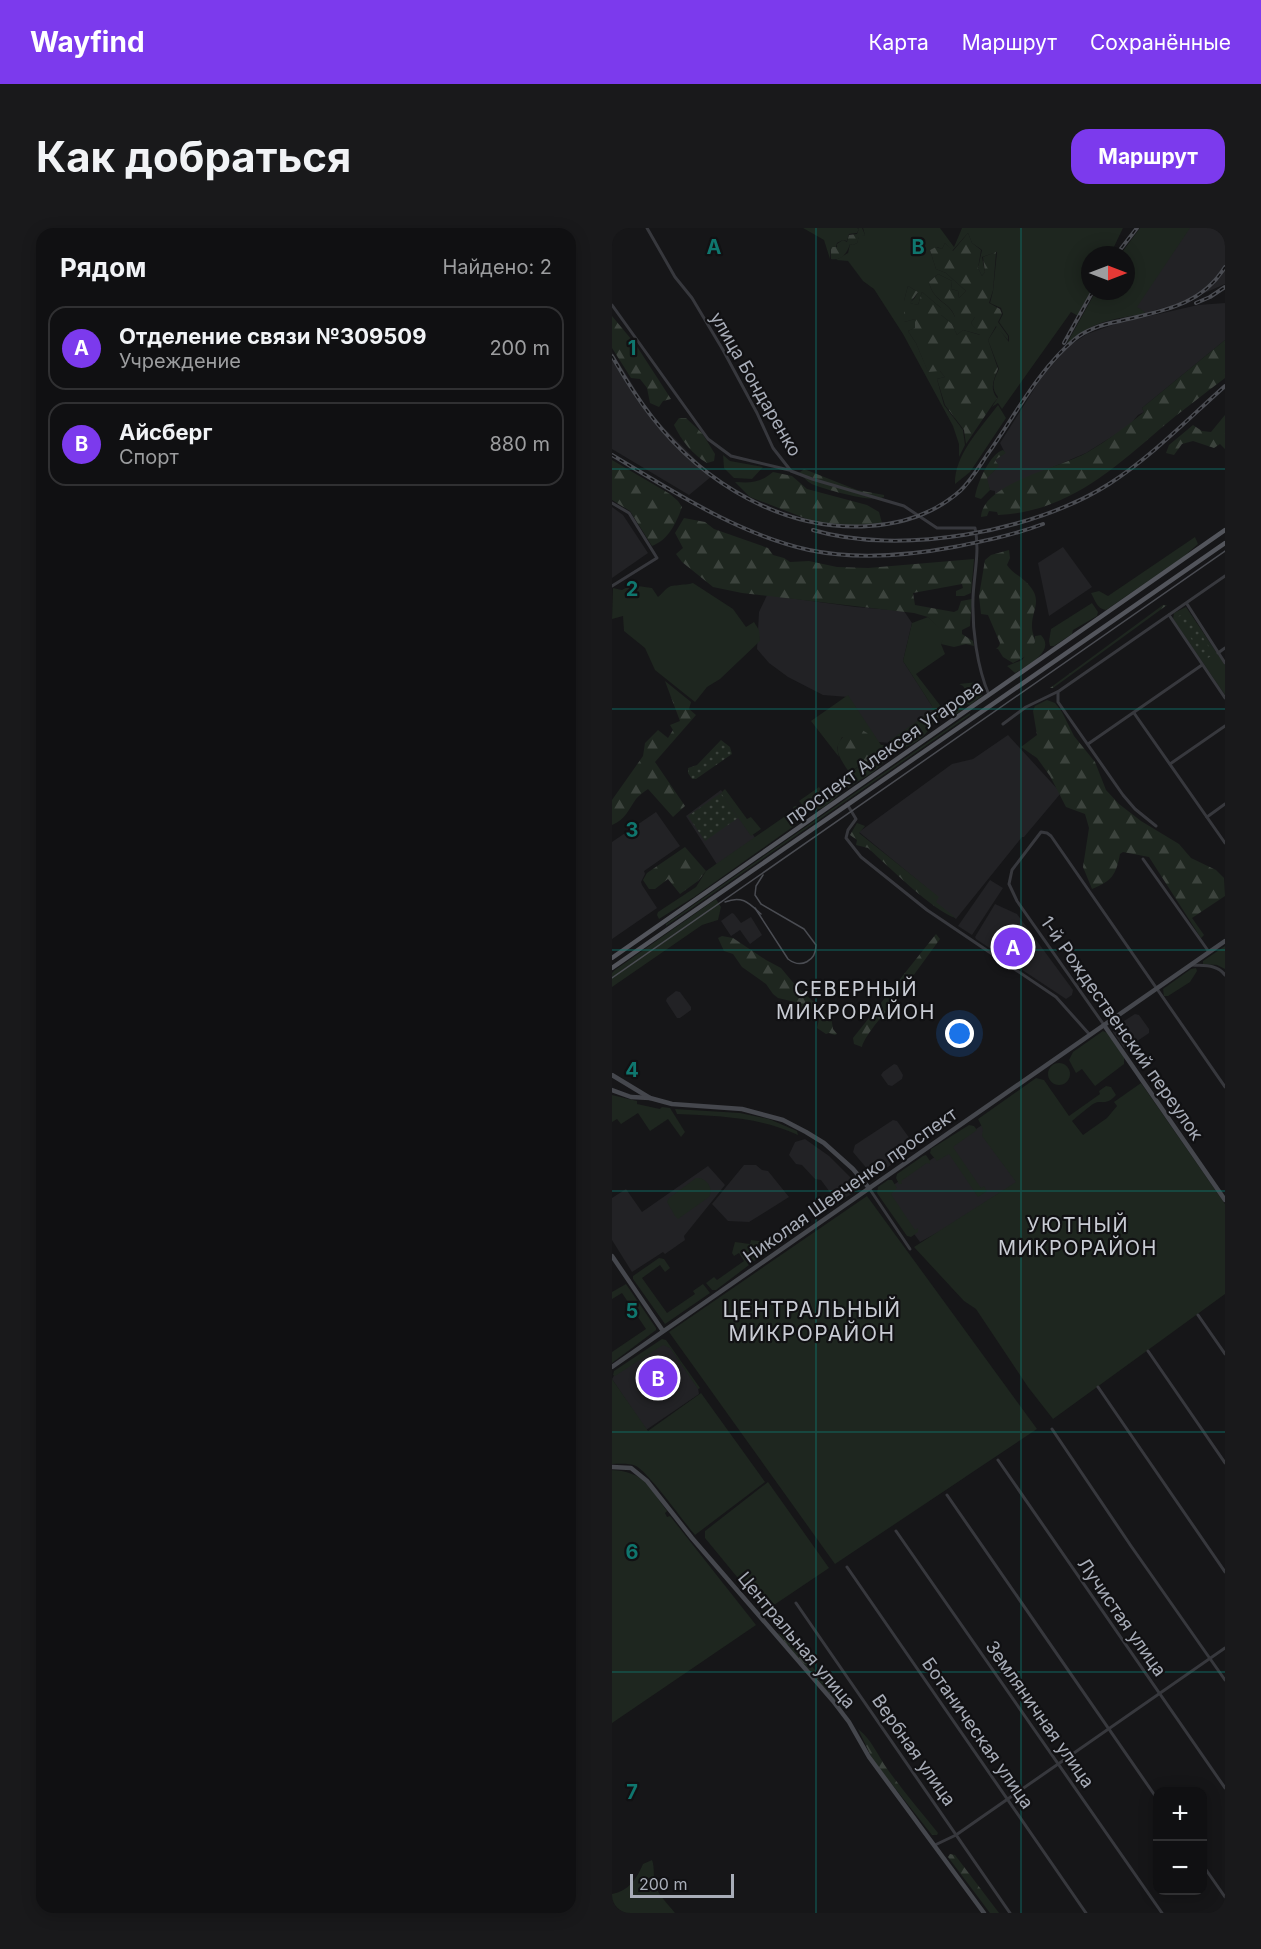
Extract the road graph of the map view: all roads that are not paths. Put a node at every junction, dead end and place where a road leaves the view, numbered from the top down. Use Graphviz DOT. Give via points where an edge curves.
graph roads {
  1 [pos="647,228"];
  2 [pos="612,305"];
  3 [pos="791,471"];
  4 [pos="612,503"];
  5 [pos="1225,531"];
  6 [pos="1225,543"];
  7 [pos="1225,576"];
  8 [pos="612,586"];
  9 [pos="1124,602"];
  10 [pos="1186,604"];
  11 [pos="1128,609"];
  12 [pos="1169,615"];
  13 [pos="1225,648"];
  14 [pos="1218,653"];
  15 [pos="1225,663"];
  16 [pos="1202,665"];
  17 [pos="1059,691"];
  18 [pos="989,695"];
  19 [pos="1225,698"];
  20 [pos="1134,713"];
  21 [pos="1003,724"];
  22 [pos="1225,726"];
  23 [pos="1088,744"];
  24 [pos="1170,764"];
  25 [pos="847,804"];
  26 [pos="1225,804"];
  27 [pos="1207,817"];
  28 [pos="1156,826"];
  29 [pos="1225,843"];
  30 [pos="1143,859"];
  31 [pos="661,924"];
  32 [pos="665,930"];
  33 [pos="1225,941"];
  34 [pos="1209,952"];
  35 [pos="612,958"];
  36 [pos="1190,965"];
  37 [pos="612,968"];
  38 [pos="1225,975"];
  39 [pos="1157,988"];
  40 [pos="1104,1025"];
  41 [pos="1090,1035"];
  42 [pos="612,1075"];
  43 [pos="623,1082"];
  44 [pos="1225,1087"];
  45 [pos="612,1090"];
  46 [pos="619,1093"];
  47 [pos="650,1098"];
  48 [pos="869,1188"];
  49 [pos="1225,1200"];
  50 [pos="910,1249"];
  51 [pos="612,1256"];
  52 [pos="1198,1315"];
  53 [pos="663,1331"];
  54 [pos="1148,1351"];
  55 [pos="1225,1354"];
  56 [pos="612,1367"];
  57 [pos="1098,1388"];
  58 [pos="1052,1429"];
  59 [pos="998,1460"];
  60 [pos="1225,1463"];
  61 [pos="612,1467"];
  62 [pos="947,1495"];
  63 [pos="896,1531"];
  64 [pos="847,1567"];
  65 [pos="1225,1572"];
  66 [pos="796,1603"];
  67 [pos="1225,1648"];
  68 [pos="1210,1658"];
  69 [pos="1225,1680"];
  70 [pos="1160,1694"];
  71 [pos="1108,1729"];
  72 [pos="1058,1764"];
  73 [pos="1225,1788"];
  74 [pos="1153,1793"];
  75 [pos="1007,1799"];
  76 [pos="956,1835"];
  77 [pos="935,1845"];
  78 [pos="1207,1870"];
  79 [pos="1225,1897"];
  80 [pos="984,1913"];
  81 [pos="1010,1913"];
  82 [pos="1086,1913"];
  83 [pos="1162,1913"];
  1 -- 3 [label="street, улица Бондаренко" via="723,350 773,448"];
  2 -- 3 [label="street" via="708,439 731,456"];
  3 -- 18 [label="street, улица Бондаренко" via="908,508 937,528 975,528 979,544 974,623 983,681"];
  4 -- 8 [label="street" via="630,513 657,558"];
  5 -- 9 [label="main road, проспект Алексея Угарова"];
  6 -- 11 [label="main road, проспект Алексея Угарова"];
  7 -- 10 [label="street"];
  9 -- 11 [label="main road"];
  9 -- 18 [label="main road, проспект Алексея Угарова"];
  10 -- 12 [label="street"];
  10 -- 14 [label="street"];
  11 -- 25 [label="main road, проспект Алексея Угарова"];
  12 -- 16 [label="street"];
  12 -- 17 [label="street"];
  13 -- 14 [label="street"];
  14 -- 15 [label="street"];
  16 -- 19 [label="street"];
  16 -- 20 [label="street"];
  17 -- 21 [label="street"];
  17 -- 23 [label="street" via="1058,702"];
  18 -- 31 [label="main road, проспект Алексея Угарова"];
  20 -- 23 [label="street"];
  20 -- 24 [label="street"];
  22 -- 24 [label="street"];
  23 -- 28 [label="street" via="1123,795"];
  24 -- 27 [label="street"];
  25 -- 32 [label="main road, проспект Алексея Угарова"];
  25 -- 41 [label="street" via="856,819 846,838 861,857 944,922 1056,997"];
  26 -- 27 [label="street"];
  27 -- 29 [label="street"];
  30 -- 34 [label="street"];
  31 -- 32 [label="main road"];
  31 -- 35 [label="main road, проспект Алексея Угарова"];
  32 -- 37 [label="main road, проспект Алексея Угарова"];
  33 -- 34 [label="main road, Николая Шевченко проспект"];
  34 -- 36 [label="main road, Николая Шевченко проспект"];
  36 -- 38 [label="street" via="1216,967"];
  36 -- 39 [label="main road, Николая Шевченко проспект"];
  39 -- 40 [label="main road, Николая Шевченко проспект"];
  39 -- 40 [label="street, 1-й Рождественский переулок" via="1047,833 1041,832 1012,870 1009,884"];
  39 -- 44 [label="street"];
  40 -- 41 [label="main road, Николая Шевченко проспект"];
  40 -- 49 [label="main road, 1-й Рождественский переулок"];
  41 -- 48 [label="main road, Николая Шевченко проспект"];
  42 -- 43 [label="main road"];
  43 -- 46 [label="main road" via="625,1088"];
  43 -- 47 [label="main road"];
  45 -- 46 [label="main road"];
  46 -- 47 [label="main road"];
  47 -- 48 [label="main road" via="742,1109 783,1120 824,1143"];
  48 -- 50 [label="street"];
  48 -- 53 [label="main road, Николая Шевченко проспект"];
  51 -- 53 [label="main road"];
  52 -- 55 [label="street"];
  53 -- 56 [label="main road, Николая Шевченко проспект"];
  54 -- 60 [label="street"];
  57 -- 65 [label="street"];
  58 -- 68 [label="street"];
  59 -- 70 [label="street, Лучистая улица"];
  61 -- 77 [label="main road, Центральная улица" via="631,1468 647,1480 833,1701"];
  62 -- 71 [label="street"];
  63 -- 72 [label="street, Земляничная улица"];
  64 -- 75 [label="street, Ботаническая улица"];
  66 -- 76 [label="street, Вербная улица"];
  67 -- 68 [label="street"];
  68 -- 69 [label="street"];
  68 -- 70 [label="street"];
  70 -- 71 [label="street"];
  70 -- 73 [label="street, Лучистая улица"];
  71 -- 72 [label="street"];
  71 -- 74 [label="street"];
  72 -- 75 [label="street"];
  72 -- 83 [label="street, Земляничная улица"];
  75 -- 76 [label="street"];
  75 -- 82 [label="street, Ботаническая улица"];
  76 -- 77 [label="street"];
  76 -- 81 [label="street, Вербная улица"];
  77 -- 80 [label="main road, Центральная улица"];
  78 -- 79 [label="street"];
}
